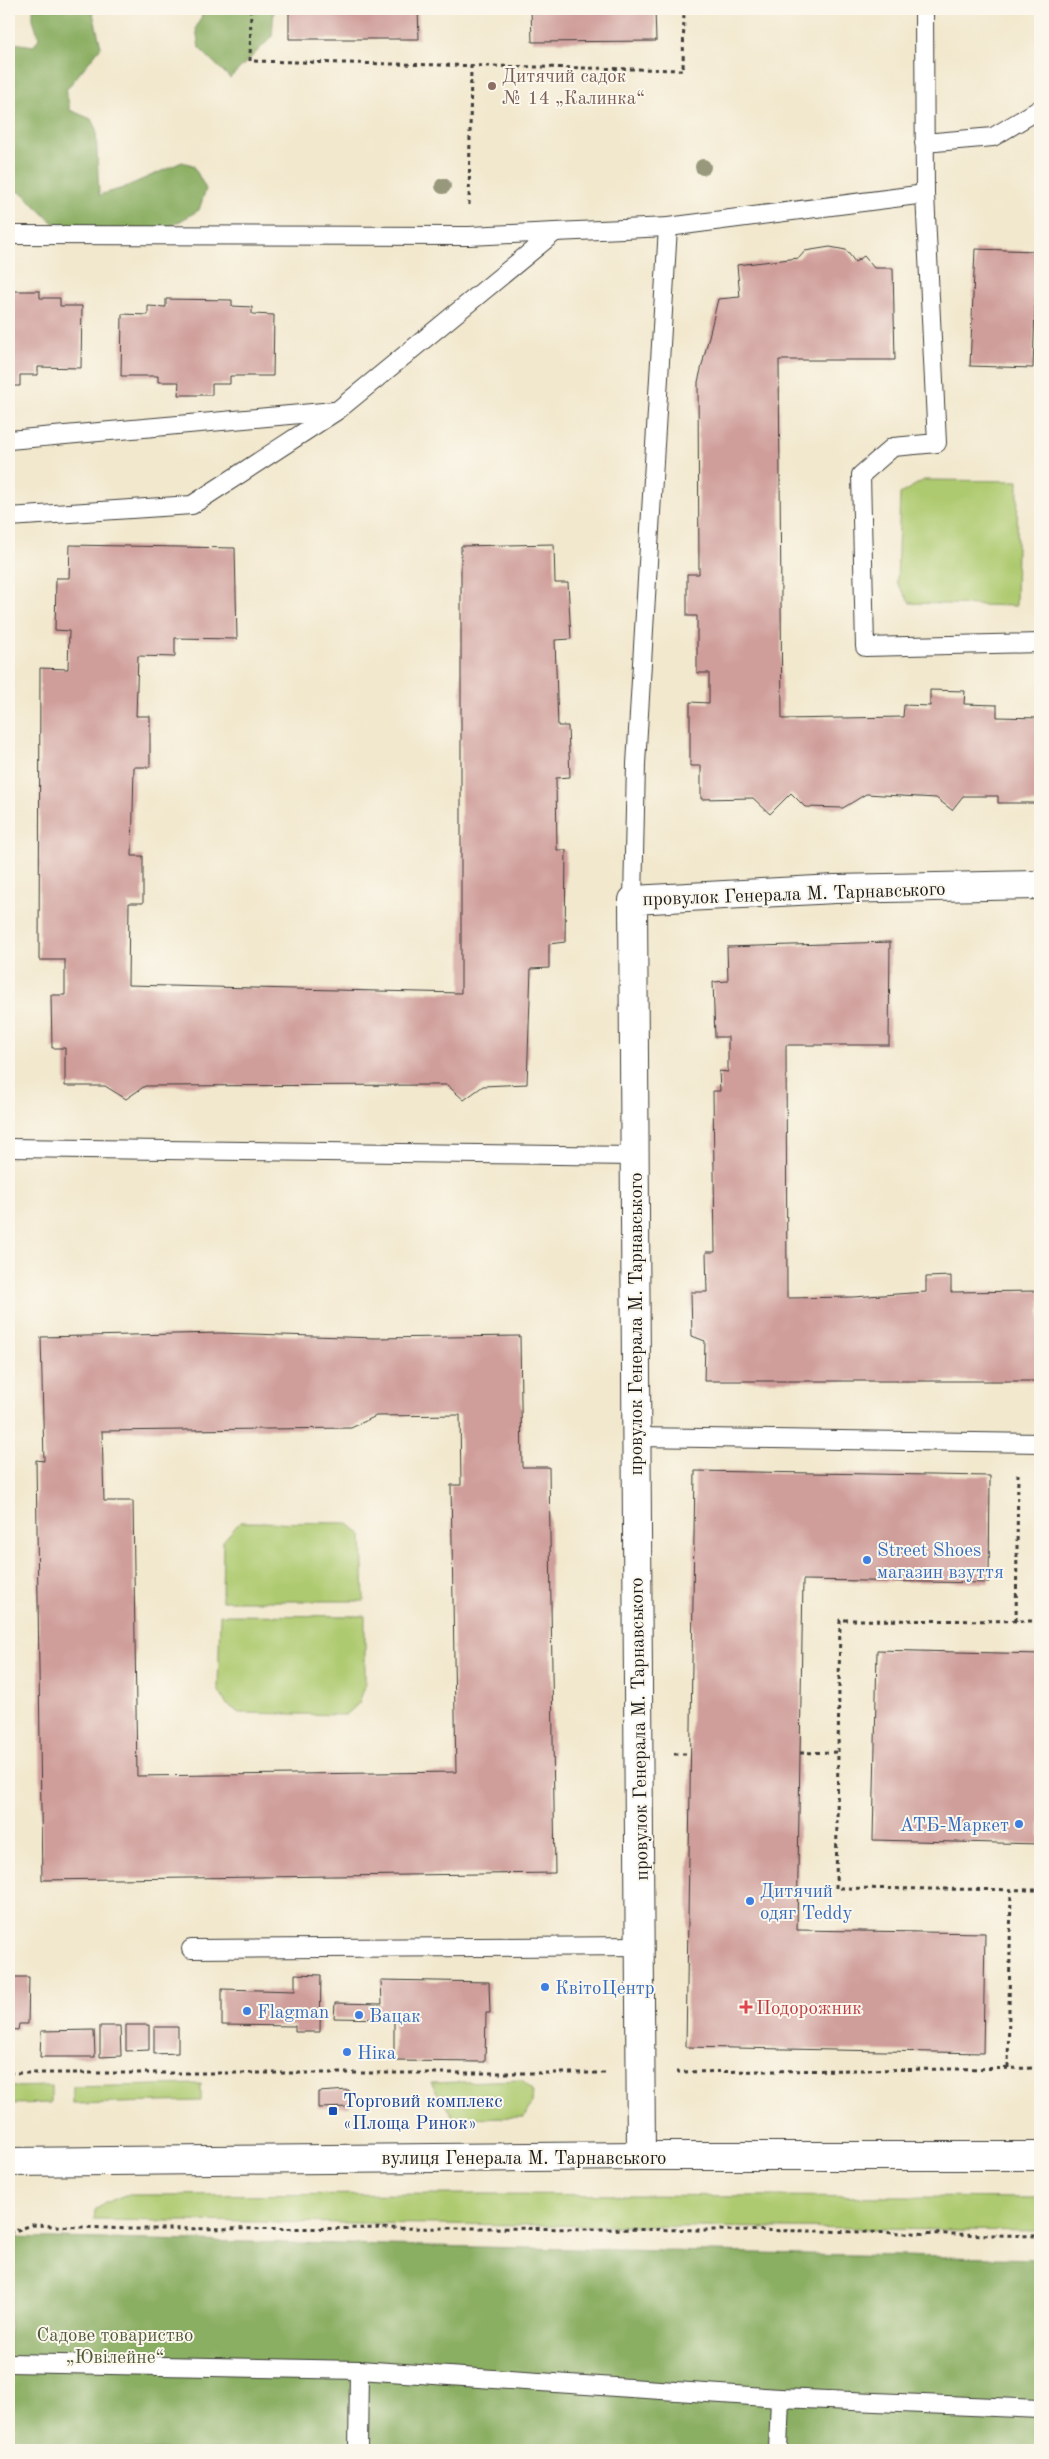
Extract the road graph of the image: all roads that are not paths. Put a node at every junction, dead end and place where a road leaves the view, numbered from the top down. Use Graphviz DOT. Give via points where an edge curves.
graph roads {
  1 [pos="924,9"];
  2 [pos="1040,109"];
  3 [pos="924,143"];
  4 [pos="925,194"];
  5 [pos="668,227"];
  6 [pos="555,232"];
  7 [pos="9,235"];
  8 [pos="338,410"];
  9 [pos="9,440"];
  10 [pos="9,517"];
  11 [pos="1040,643"];
  12 [pos="1040,885"];
  13 [pos="633,900"];
  14 [pos="9,1148"];
  15 [pos="634,1156"];
  16 [pos="636,1437"];
  17 [pos="1040,1443"];
  18 [pos="641,1946"];
  19 [pos="192,1949"];
  20 [pos="641,2156"];
  21 [pos="1040,2156"];
  22 [pos="9,2162"];
  23 [pos="9,2363"];
  24 [pos="358,2370"];
  25 [pos="780,2398"];
  26 [pos="1040,2409"];
  27 [pos="358,2450"];
  28 [pos="778,2450"];
  1 -- 3 [label="lane"];
  2 -- 3 [label="lane" via="993,137"];
  3 -- 4 [label="lane"];
  4 -- 5 [label="lane"];
  4 -- 11 [label="lane" via="937,443 893,447 861,475 865,647"];
  5 -- 6 [label="lane"];
  5 -- 13 [label="lane" via="636,764"];
  6 -- 7 [label="lane" via="469,236"];
  6 -- 8 [label="lane"];
  8 -- 9 [label="lane"];
  8 -- 10 [label="lane" via="192,505"];
  12 -- 13 [label="street, провулок Генерала М. Тарнавського" via="836,888"];
  13 -- 15 [label="street, провулок Генерала М. Тарнавського"];
  14 -- 15 [label="lane"];
  15 -- 16 [label="street, провулок Генерала М. Тарнавського"];
  16 -- 17 [label="lane"];
  16 -- 18 [label="street, провулок Генерала М. Тарнавського"];
  18 -- 19 [label="lane"];
  18 -- 20 [label="street, провулок Генерала М. Тарнавського"];
  20 -- 21 [label="street, вулиця Генерала М. Тарнавського"];
  20 -- 22 [label="street, вулиця Генерала М. Тарнавського"];
  23 -- 24 [label="lane"];
  24 -- 25 [label="lane"];
  24 -- 27 [label="lane"];
  25 -- 26 [label="lane"];
  25 -- 28 [label="lane"];
}
